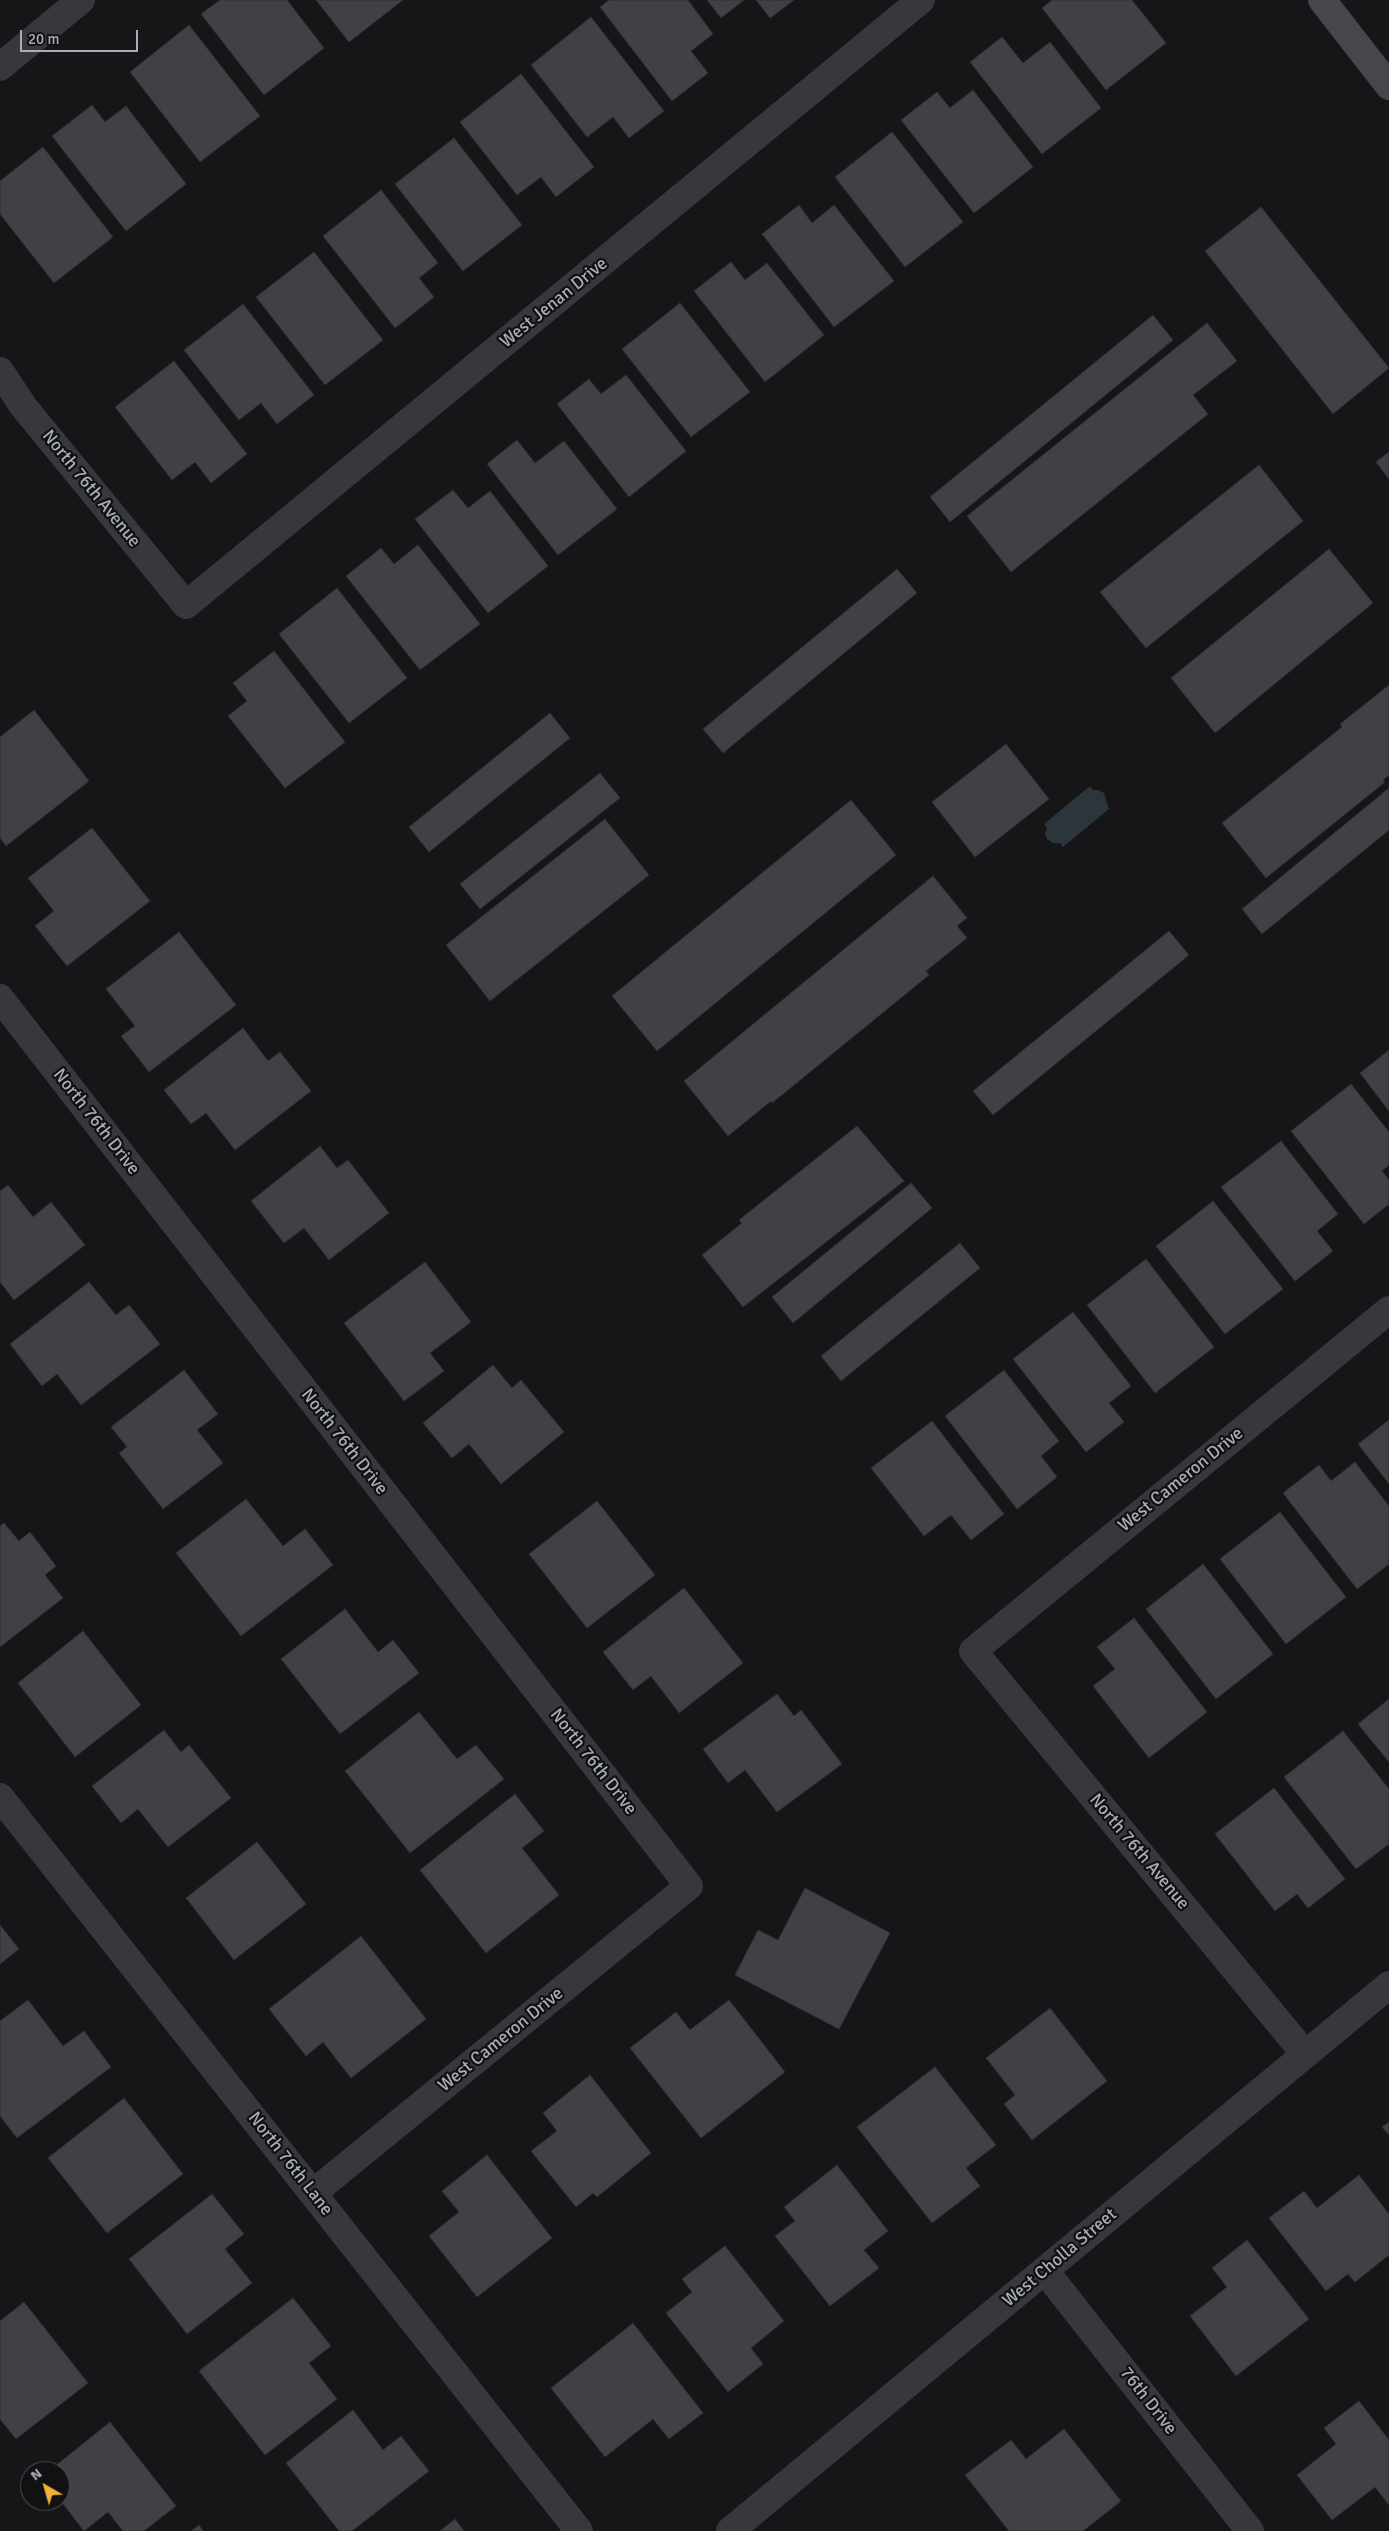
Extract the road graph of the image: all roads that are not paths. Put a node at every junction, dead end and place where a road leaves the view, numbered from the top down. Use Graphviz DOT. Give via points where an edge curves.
graph roads {
  1 [pos="81,0"];
  2 [pos="921,0"];
  3 [pos="1322,0"];
  4 [pos="0,67"];
  5 [pos="1389,86"];
  6 [pos="0,371"];
  7 [pos="186,605"];
  8 [pos="0,998"];
  9 [pos="1389,1310"];
  10 [pos="973,1651"];
  11 [pos="0,1796"];
  12 [pos="689,1886"];
  13 [pos="1389,1985"];
  14 [pos="1305,2054"];
  15 [pos="313,2194"];
  16 [pos="1045,2271"];
  17 [pos="579,2531"];
  18 [pos="730,2531"];
  19 [pos="1250,2531"];
  1 -- 4 [label="street"];
  2 -- 7 [label="street, West Jenan Drive"];
  3 -- 5 [label="main road"];
  6 -- 7 [label="street, North 76th Avenue" via="23,406"];
  8 -- 12 [label="street, North 76th Drive"];
  9 -- 10 [label="street, West Cameron Drive"];
  10 -- 14 [label="street, North 76th Avenue"];
  11 -- 15 [label="street, North 76th Lane"];
  12 -- 15 [label="street, West Cameron Drive"];
  13 -- 14 [label="street, West Cholla Street"];
  14 -- 16 [label="street, West Cholla Street"];
  15 -- 17 [label="street, North 76th Lane"];
  16 -- 18 [label="street, West Cholla Street"];
  16 -- 19 [label="street, 76th Drive"];
}
